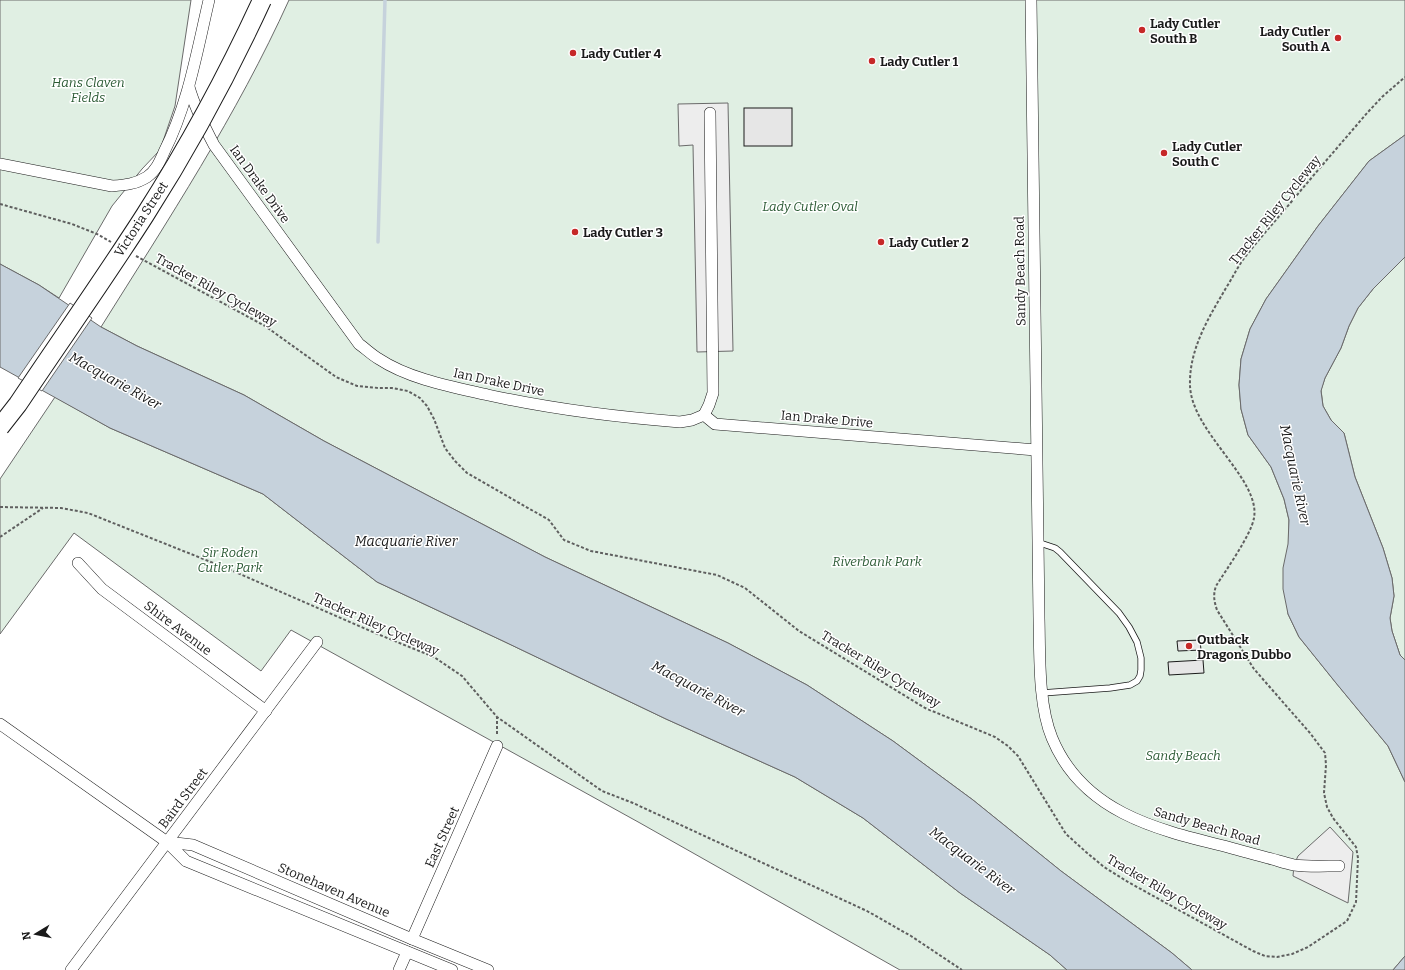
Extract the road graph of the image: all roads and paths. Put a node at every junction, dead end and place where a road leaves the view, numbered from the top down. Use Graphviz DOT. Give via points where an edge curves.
graph roads {
  1 [pos="209,0"];
  2 [pos="262,0"];
  3 [pos="1031,0"];
  4 [pos="1405,77"];
  5 [pos="189,87"];
  6 [pos="710,113"];
  7 [pos="0,164"];
  8 [pos="0,204"];
  9 [pos="118,246"];
  10 [pos="132,253"];
  11 [pos="704,415"];
  12 [pos="0,427"];
  13 [pos="1036,450"];
  14 [pos="0,507"];
  15 [pos="44,507"];
  16 [pos="0,537"];
  17 [pos="1037,542"];
  18 [pos="78,563"];
  19 [pos="317,642"];
  20 [pos="1042,693"];
  21 [pos="266,711"];
  22 [pos="497,717"];
  23 [pos="1,728"];
  24 [pos="497,746"];
  25 [pos="167,842"];
  26 [pos="1339,866"];
  27 [pos="412,939"];
  28 [pos="407,952"];
  29 [pos="71,970"];
  30 [pos="399,970"];
  31 [pos="452,970"];
  32 [pos="488,970"];
  33 [pos="962,970"];
  1 -- 5 [label="street"];
  2 -- 12 [label="highway, Victoria Street, bridge" via="201,122 145,215"];
  3 -- 13 [label="street, Sandy Beach Road"];
  4 -- 10 [label="path, Tracker Riley Cycleway" via="1368,112 1244,258 1207,320 1192,359 1190,386 1195,410 1248,489 1254,504 1254,518 1249,532 1216,586 1214,602 1254,669 1310,733 1324,753 1324,793 1327,807 1354,844 1358,858 1356,902 1347,921 1308,947 1277,957 1253,951 1104,867 1066,834 1018,756 995,737 925,708 799,631 745,588 718,575 591,551 564,540 549,520 467,473 445,448 434,419 420,398 408,391 357,386 336,377 265,326"];
  5 -- 7 [label="street" via="172,137 156,167 148,176 131,184 112,186"];
  5 -- 11 [label="street, Ian Drake Drive" via="193,102 214,145 359,344 380,360 407,373 442,384 513,401 594,414 680,422"];
  6 -- 11 [label="street" via="712,393"];
  8 -- 9 [label="path" via="72,224"];
  11 -- 13 [label="street, Ian Drake Drive" via="715,424"];
  13 -- 17 [label="street, Sandy Beach Road"];
  14 -- 15 [label="path, Tracker Riley Cycleway"];
  15 -- 16 [label="path"];
  15 -- 22 [label="path, Tracker Riley Cycleway" via="96,516 226,568 434,658 462,676"];
  17 -- 20 [label="street, Sandy Beach Road"];
  17 -- 20 [label="lane" via="1060,552 1119,613 1135,638 1141,658 1140,676 1137,681 1126,686"];
  18 -- 21 [label="street, Shire Avenue" via="102,589"];
  19 -- 21 [label="street, Baird Street"];
  20 -- 26 [label="street, Sandy Beach Road" via="1047,726 1060,755 1079,781 1109,805 1159,829 1195,839 1294,865"];
  21 -- 25 [label="street, Baird Street"];
  22 -- 24 [label="path"];
  22 -- 33 [label="path, Tracker Riley Cycleway" via="602,791 867,911"];
  23 -- 25 [label="street, Stonehaven Avenue"];
  24 -- 27 [label="street, East Street"];
  25 -- 27 [label="street, Stonehaven Avenue" via="193,845"];
  25 -- 28 [label="street, Stonehaven Avenue" via="186,860"];
  25 -- 29 [label="street, Baird Street"];
  27 -- 32 [label="street, Stonehaven Avenue"];
  28 -- 30 [label="street"];
  28 -- 31 [label="street, Stonehaven Avenue"];
}
